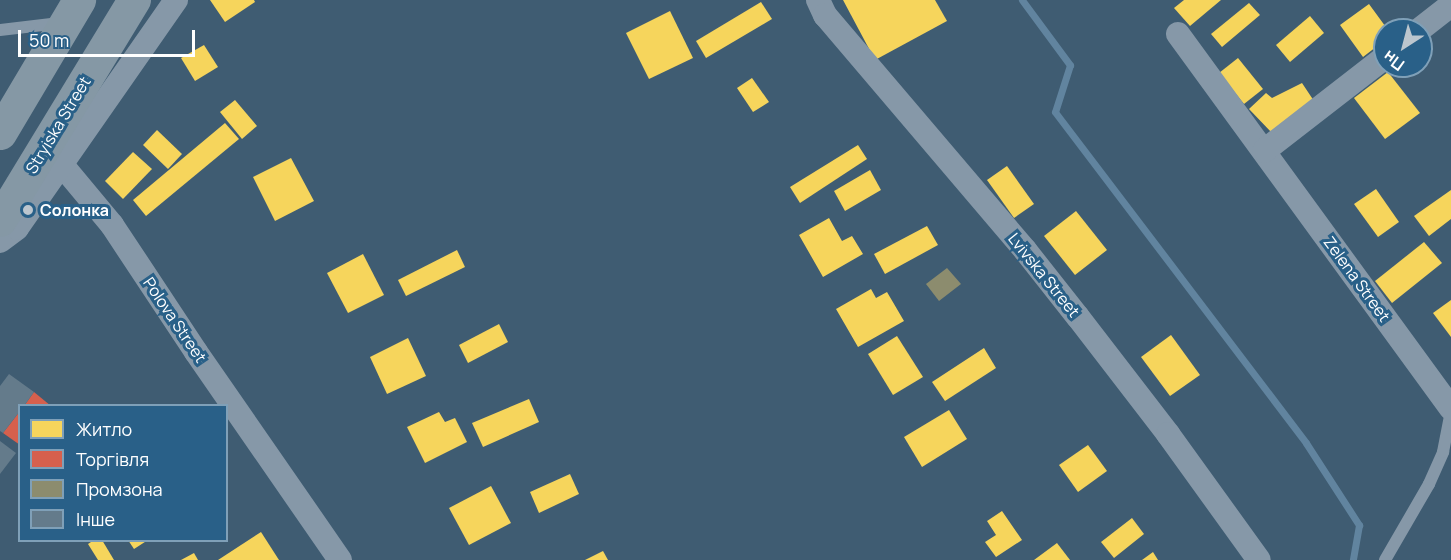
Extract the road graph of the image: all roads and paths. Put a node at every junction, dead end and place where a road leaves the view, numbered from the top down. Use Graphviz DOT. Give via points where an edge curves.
graph roads {
  1 [pos="134,0"];
  2 [pos="176,0"];
  3 [pos="818,0"];
  4 [pos="1451,5"];
  5 [pos="73,11"];
  6 [pos="1433,19"];
  7 [pos="0,30"];
  8 [pos="1178,34"];
  9 [pos="1373,66"];
  10 [pos="0,133"];
  11 [pos="1264,151"];
  12 [pos="62,165"];
  13 [pos="0,220"];
  14 [pos="0,241"];
  15 [pos="1451,410"];
  16 [pos="340,560"];
  17 [pos="1258,560"];
  18 [pos="1385,560"];
  1 -- 13 [label="highway, Stryiska Street"];
  2 -- 12 [label="street"];
  3 -- 17 [label="street, Lvivska Street" via="825,15 1071,309 1168,434"];
  4 -- 6 [label="street"];
  5 -- 7 [label="lane"];
  5 -- 10 [label="highway"];
  8 -- 11 [label="street, Zelena Street"];
  9 -- 11 [label="street"];
  11 -- 15 [label="street, Zelena Street"];
  12 -- 14 [label="street" via="17,228"];
  12 -- 16 [label="street, Polova Street" via="112,225"];
  15 -- 18 [label="lane" via="1443,452 1429,484"];
}
